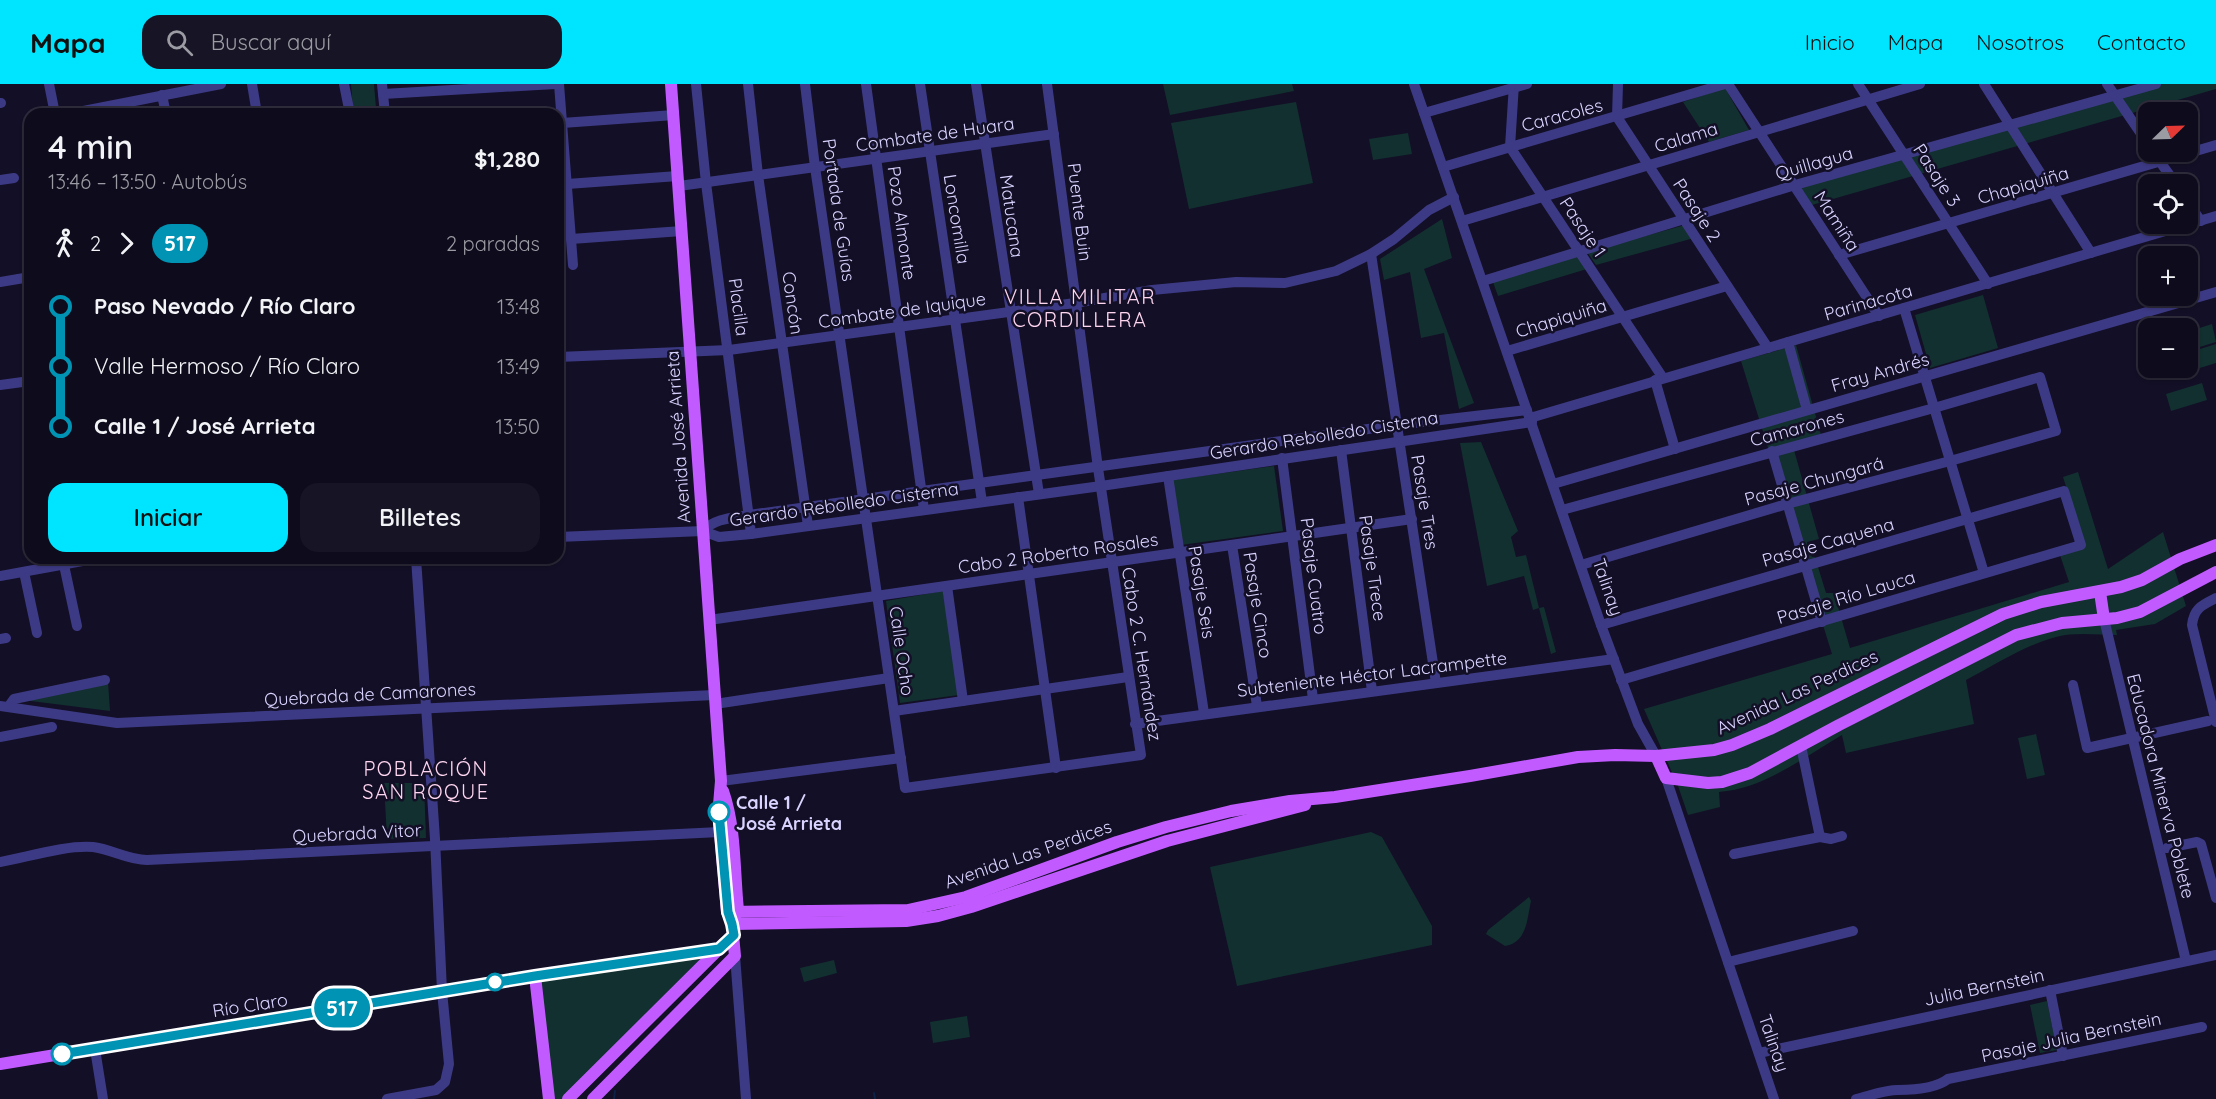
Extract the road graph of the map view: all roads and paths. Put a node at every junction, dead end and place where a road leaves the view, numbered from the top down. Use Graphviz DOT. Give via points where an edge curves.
graph roads {
  1 [pos="49,84"];
  2 [pos="221,84"];
  3 [pos="252,84"];
  4 [pos="344,84"];
  5 [pos="555,84"];
  6 [pos="559,84"];
  7 [pos="671,84"];
  8 [pos="696,84"];
  9 [pos="748,84"];
  10 [pos="805,84"];
  11 [pos="866,84"];
  12 [pos="920,84"];
  13 [pos="976,84"];
  14 [pos="1047,84"];
  15 [pos="1414,84"];
  16 [pos="1527,84"];
  17 [pos="1618,84"];
  18 [pos="1726,84"];
  19 [pos="1858,84"];
  20 [pos="1920,84"];
  21 [pos="1984,84"];
  22 [pos="2108,84"];
  23 [pos="2156,84"];
  24 [pos="471,86"];
  25 [pos="1514,86"];
  26 [pos="383,89"];
  27 [pos="162,95"];
  28 [pos="2115,95"];
  29 [pos="1868,99"];
  30 [pos="54,108"];
  31 [pos="98,108"];
  32 [pos="165,108"];
  33 [pos="256,108"];
  34 [pos="349,108"];
  35 [pos="385,108"];
  36 [pos="561,108"];
  37 [pos="1424,113"];
  38 [pos="674,115"];
  39 [pos="1617,117"];
  40 [pos="564,123"];
  41 [pos="2010,125"];
  42 [pos="2138,129"];
  43 [pos="1759,131"];
  44 [pos="1053,134"];
  45 [pos="985,143"];
  46 [pos="2216,145"];
  47 [pos="1510,147"];
  48 [pos="2198,148"];
  49 [pos="929,151"];
  50 [pos="1904,154"];
  51 [pos="876,159"];
  52 [pos="2141,162"];
  53 [pos="1648,166"];
  54 [pos="815,167"];
  55 [pos="1443,167"];
  56 [pos="758,175"];
  57 [pos="564,177"];
  58 [pos="14,178"];
  59 [pos="0,180"];
  60 [pos="678,181"];
  61 [pos="706,183"];
  62 [pos="567,184"];
  63 [pos="1795,185"];
  64 [pos="2054,194"];
  65 [pos="1543,196"];
  66 [pos="1454,197"];
  67 [pos="2216,216"];
  68 [pos="2198,218"];
  69 [pos="1683,219"];
  70 [pos="1462,221"];
  71 [pos="2200,221"];
  72 [pos="1948,223"];
  73 [pos="682,231"];
  74 [pos="571,239"];
  75 [pos="1580,252"];
  76 [pos="2091,253"];
  77 [pos="1371,254"];
  78 [pos="1839,255"];
  79 [pos="573,265"];
  80 [pos="24,278"];
  81 [pos="1483,281"];
  82 [pos="0,282"];
  83 [pos="1988,284"];
  84 [pos="1727,286"];
  85 [pos="2216,292"];
  86 [pos="1075,303"];
  87 [pos="1904,308"];
  88 [pos="1010,312"];
  89 [pos="1879,316"];
  90 [pos="1623,317"];
  91 [pos="955,318"];
  92 [pos="900,327"];
  93 [pos="841,335"];
  94 [pos="1788,342"];
  95 [pos="783,343"];
  96 [pos="1768,348"];
  97 [pos="729,350"];
  98 [pos="1507,351"];
  99 [pos="691,352"];
  100 [pos="564,357"];
  101 [pos="1924,376"];
  102 [pos="1659,379"];
  103 [pos="24,382"];
  104 [pos="0,385"];
  105 [pos="1934,408"];
  106 [pos="1807,410"];
  107 [pos="1530,417"];
  108 [pos="1397,425"];
  109 [pos="2056,430"];
  110 [pos="1399,441"];
  111 [pos="1675,449"];
  112 [pos="1341,450"];
  113 [pos="1772,452"];
  114 [pos="1282,458"];
  115 [pos="1950,461"];
  116 [pos="1098,468"];
  117 [pos="1168,476"];
  118 [pos="1036,477"];
  119 [pos="978,484"];
  120 [pos="1553,484"];
  121 [pos="1101,486"];
  122 [pos="922,492"];
  123 [pos="1039,494"];
  124 [pos="1018,497"];
  125 [pos="863,500"];
  126 [pos="982,502"];
  127 [pos="1788,504"];
  128 [pos="806,508"];
  129 [pos="924,510"];
  130 [pos="1562,510"];
  131 [pos="749,515"];
  132 [pos="865,518"];
  133 [pos="1412,519"];
  134 [pos="1968,519"];
  135 [pos="808,526"];
  136 [pos="1351,528"];
  137 [pos="703,531"];
  138 [pos="751,534"];
  139 [pos="1292,536"];
  140 [pos="564,537"];
  141 [pos="1233,545"];
  142 [pos="2081,545"];
  143 [pos="2216,545"];
  144 [pos="1179,552"];
  145 [pos="1111,562"];
  146 [pos="64,564"];
  147 [pos="416,564"];
  148 [pos="1581,565"];
  149 [pos="1806,566"];
  150 [pos="24,572"];
  151 [pos="2216,572"];
  152 [pos="1984,573"];
  153 [pos="1029,574"];
  154 [pos="0,576"];
  155 [pos="947,586"];
  156 [pos="2100,592"];
  157 [pos="877,596"];
  158 [pos="2216,598"];
  159 [pos="709,620"];
  160 [pos="2104,620"];
  161 [pos="1822,622"];
  162 [pos="1601,625"];
  163 [pos="77,626"];
  164 [pos="37,633"];
  165 [pos="1614,659"];
  166 [pos="1128,677"];
  167 [pos="889,678"];
  168 [pos="105,680"];
  169 [pos="1622,680"];
  170 [pos="1436,683"];
  171 [pos="2073,685"];
  172 [pos="1045,689"];
  173 [pos="1372,691"];
  174 [pos="714,699"];
  175 [pos="1313,699"];
  176 [pos="963,701"];
  177 [pos="4,706"];
  178 [pos="1257,706"];
  179 [pos="427,708"];
  180 [pos="30,710"];
  181 [pos="894,711"];
  182 [pos="1204,713"];
  183 [pos="2213,718"];
  184 [pos="1135,724"];
  185 [pos="52,728"];
  186 [pos="33,731"];
  187 [pos="0,737"];
  188 [pos="2132,739"];
  189 [pos="1801,746"];
  190 [pos="1656,756"];
  191 [pos="901,758"];
  192 [pos="1056,768"];
  193 [pos="1666,778"];
  194 [pos="721,784"];
  195 [pos="1335,796"];
  196 [pos="720,832"];
  197 [pos="1842,836"];
  198 [pos="1821,837"];
  199 [pos="435,845"];
  200 [pos="2167,848"];
  201 [pos="1734,854"];
  202 [pos="0,862"];
  203 [pos="2216,898"];
  204 [pos="733,911"];
  205 [pos="733,929"];
  206 [pos="1853,931"];
  207 [pos="719,949"];
  208 [pos="2216,955"];
  209 [pos="735,956"];
  210 [pos="2186,961"];
  211 [pos="1728,962"];
  212 [pos="535,976"];
  213 [pos="2050,990"];
  214 [pos="442,991"];
  215 [pos="2202,1027"];
  216 [pos="95,1049"];
  217 [pos="1759,1053"];
  218 [pos="2063,1056"];
  219 [pos="0,1064"];
  220 [pos="102,1099"];
  221 [pos="387,1099"];
  222 [pos="549,1099"];
  223 [pos="568,1099"];
  224 [pos="593,1099"];
  225 [pos="746,1099"];
  226 [pos="1774,1099"];
  227 [pos="1856,1099"];
  1 -- 30 [label="street"];
  2 -- 27 [label="street"];
  3 -- 33 [label="street"];
  4 -- 34 [label="street"];
  5 -- 24 [label="street"];
  6 -- 36 [label="street"];
  7 -- 38 [label="main road, Avenida José Arrieta"];
  8 -- 61 [label="street, Placilla"];
  9 -- 56 [label="street, Concón"];
  10 -- 54 [label="street, Portada de Guías"];
  11 -- 51 [label="street, Pozo Almonte"];
  12 -- 49 [label="street, Loncomilla"];
  13 -- 45 [label="street, Matucana"];
  14 -- 44 [label="street, Puente Buin"];
  15 -- 37 [label="street, Talinay"];
  16 -- 25 [label="street"];
  17 -- 39 [label="street"];
  18 -- 39 [label="street, Caracoles"];
  18 -- 43 [label="street, Mamiña"];
  19 -- 29 [label="street, Pasaje 3"];
  20 -- 29 [label="street, Calama"];
  21 -- 41 [label="street"];
  22 -- 28 [label="street"];
  23 -- 28 [label="street, Quillagua"];
  24 -- 26 [label="street"];
  25 -- 37 [label="street"];
  25 -- 47 [label="street"];
  26 -- 35 [label="street"];
  27 -- 31 [label="street"];
  27 -- 32 [label="street"];
  28 -- 41 [label="street, Quillagua"];
  28 -- 42 [label="street"];
  29 -- 43 [label="street, Calama"];
  29 -- 50 [label="street, Pasaje 3"];
  37 -- 55 [label="street, Talinay"];
  38 -- 40 [label="street"];
  38 -- 60 [label="main road, Avenida José Arrieta"];
  39 -- 47 [label="street, Caracoles"];
  39 -- 53 [label="street, Pasaje 2"];
  41 -- 50 [label="street, Quillagua"];
  41 -- 64 [label="street"];
  43 -- 53 [label="street, Calama"];
  43 -- 63 [label="street, Mamiña"];
  44 -- 45 [label="street, Combate de Huara"];
  44 -- 86 [label="street, Puente Buin"];
  45 -- 49 [label="street, Combate de Huara"];
  45 -- 88 [label="street, Matucana"];
  46 -- 48 [label="street, Chapiquiña"];
  47 -- 55 [label="street, Caracoles"];
  47 -- 65 [label="street, Pasaje 1"];
  49 -- 51 [label="street, Combate de Huara"];
  49 -- 91 [label="street, Loncomilla"];
  50 -- 63 [label="street, Quillagua"];
  50 -- 72 [label="street, Pasaje 3"];
  51 -- 54 [label="street, Combate de Huara"];
  51 -- 92 [label="street, Pozo Almonte"];
  52 -- 64 [label="street, Chapiquiña"];
  53 -- 65 [label="street, Calama"];
  53 -- 69 [label="street, Pasaje 2"];
  54 -- 56 [label="street, Combate de Huara"];
  54 -- 93 [label="street, Portada de Guías"];
  55 -- 66 [label="street, Talinay"];
  56 -- 61 [label="street, Combate de Huara"];
  56 -- 95 [label="street, Concón"];
  57 -- 62 [label="street"];
  58 -- 59 [label="street"];
  60 -- 61 [label="street, Combate de Huara"];
  60 -- 62 [label="street, Combate de Huara"];
  60 -- 73 [label="main road, Avenida José Arrieta"];
  61 -- 97 [label="street, Placilla"];
  62 -- 74 [label="street"];
  63 -- 69 [label="street, Quillagua"];
  63 -- 78 [label="street, Mamiña"];
  64 -- 72 [label="street, Chapiquiña"];
  64 -- 76 [label="street"];
  65 -- 70 [label="street, Calama"];
  65 -- 75 [label="street, Pasaje 1"];
  66 -- 70 [label="street, Talinay"];
  66 -- 77 [label="street, Combate de Iquique" via="1429,210"];
  67 -- 71 [label="street, Parinacota"];
  68 -- 71 [label="street"];
  69 -- 75 [label="street, Quillagua"];
  69 -- 84 [label="street, Pasaje 2"];
  70 -- 81 [label="street, Talinay"];
  71 -- 76 [label="street, Parinacota"];
  72 -- 78 [label="street, Chapiquiña"];
  72 -- 83 [label="street, Pasaje 3"];
  73 -- 74 [label="street"];
  73 -- 99 [label="main road, Avenida José Arrieta"];
  74 -- 79 [label="street"];
  75 -- 81 [label="street, Quillagua"];
  75 -- 90 [label="street, Pasaje 1"];
  76 -- 83 [label="street, Parinacota"];
  77 -- 86 [label="street, Combate de Iquique" via="1336,271 1285,284 1205,283"];
  77 -- 108 [label="street, Pasaje Tres"];
  78 -- 89 [label="street, Mamiña"];
  80 -- 82 [label="street"];
  81 -- 98 [label="street, Talinay"];
  83 -- 87 [label="street, Parinacota"];
  84 -- 90 [label="street, Chapiquiña"];
  84 -- 96 [label="street, Pasaje 2"];
  85 -- 101 [label="street, Fray Andrés"];
  86 -- 88 [label="street, Combate de Iquique"];
  86 -- 116 [label="street, Puente Buin"];
  87 -- 89 [label="street, Parinacota"];
  87 -- 101 [label="street"];
  88 -- 91 [label="street, Combate de Iquique"];
  88 -- 118 [label="street, Matucana"];
  89 -- 94 [label="street, Parinacota"];
  90 -- 98 [label="street, Chapiquiña"];
  90 -- 102 [label="street, Pasaje 1"];
  91 -- 92 [label="street, Combate de Iquique"];
  91 -- 119 [label="street, Loncomilla"];
  92 -- 93 [label="street, Combate de Iquique"];
  92 -- 122 [label="street, Pozo Almonte"];
  93 -- 95 [label="street, Combate de Iquique"];
  93 -- 125 [label="street, Portada de Guías"];
  94 -- 96 [label="street, Parinacota"];
  94 -- 106 [label="street"];
  95 -- 97 [label="street, Combate de Iquique"];
  95 -- 128 [label="street, Concón"];
  96 -- 102 [label="street, Parinacota"];
  97 -- 99 [label="street, Combate de Iquique"];
  97 -- 131 [label="street, Placilla"];
  98 -- 107 [label="street, Talinay"];
  99 -- 100 [label="street, Combate de Iquique"];
  99 -- 137 [label="main road, Avenida José Arrieta"];
  101 -- 105 [label="street"];
  101 -- 106 [label="street, Fray Andrés"];
  102 -- 107 [label="street, Parinacota"];
  102 -- 111 [label="street, Pasaje 1"];
  103 -- 104 [label="street"];
  105 -- 109 [label="street, Camarones" via="2040,377"];
  105 -- 113 [label="street, Camarones"];
  105 -- 115 [label="street"];
  106 -- 111 [label="street, Fray Andrés"];
  107 -- 108 [label="street, Gerardo Rebolledo Cisterna"];
  107 -- 110 [label="street, Gerardo Rebolledo Cisterna"];
  107 -- 120 [label="street, Talinay"];
  108 -- 110 [label="street, Pasaje Tres"];
  108 -- 116 [label="street, Gerardo Rebolledo Cisterna"];
  109 -- 115 [label="street, Pasaje Chungará"];
  110 -- 112 [label="street, Gerardo Rebolledo Cisterna"];
  110 -- 133 [label="street, Pasaje Tres"];
  111 -- 120 [label="street, Fray Andrés"];
  112 -- 114 [label="street, Gerardo Rebolledo Cisterna"];
  112 -- 136 [label="street, Pasaje Trece"];
  113 -- 127 [label="street"];
  113 -- 130 [label="street, Camarones"];
  114 -- 117 [label="street, Gerardo Rebolledo Cisterna"];
  114 -- 139 [label="street, Pasaje Cuatro"];
  115 -- 127 [label="street, Pasaje Chungará"];
  115 -- 134 [label="street"];
  116 -- 118 [label="street, Gerardo Rebolledo Cisterna"];
  116 -- 121 [label="street, Puente Buin"];
  117 -- 121 [label="street, Gerardo Rebolledo Cisterna"];
  117 -- 144 [label="street, Pasaje Seis"];
  118 -- 119 [label="street, Gerardo Rebolledo Cisterna"];
  118 -- 123 [label="street, Matucana"];
  119 -- 122 [label="street, Gerardo Rebolledo Cisterna"];
  119 -- 126 [label="street, Loncomilla"];
  120 -- 130 [label="street, Talinay"];
  121 -- 123 [label="street, Gerardo Rebolledo Cisterna"];
  121 -- 145 [label="street, Cabo 2 C. Hernández"];
  122 -- 125 [label="street, Gerardo Rebolledo Cisterna"];
  122 -- 129 [label="street, Pozo Almonte"];
  123 -- 124 [label="street, Gerardo Rebolledo Cisterna"];
  124 -- 126 [label="street, Gerardo Rebolledo Cisterna"];
  124 -- 153 [label="street"];
  125 -- 128 [label="street, Gerardo Rebolledo Cisterna"];
  125 -- 132 [label="street, Portada de Guías"];
  126 -- 129 [label="street, Gerardo Rebolledo Cisterna"];
  127 -- 148 [label="street, Pasaje Chungará"];
  127 -- 149 [label="street"];
  128 -- 131 [label="street, Gerardo Rebolledo Cisterna"];
  128 -- 135 [label="street, Concón"];
  129 -- 132 [label="street, Gerardo Rebolledo Cisterna"];
  130 -- 148 [label="street, Talinay"];
  131 -- 137 [label="street, Gerardo Rebolledo Cisterna" via="717,521"];
  131 -- 138 [label="street, Placilla"];
  132 -- 135 [label="street, Gerardo Rebolledo Cisterna"];
  132 -- 157 [label="street, Calle Ocho"];
  133 -- 136 [label="street, Cabo 2 Roberto Rosales"];
  133 -- 170 [label="street, Pasaje Tres"];
  134 -- 142 [label="street, Pasaje Caquena" via="2064,491"];
  134 -- 149 [label="street, Pasaje Caquena"];
  134 -- 152 [label="street"];
  135 -- 138 [label="street, Gerardo Rebolledo Cisterna"];
  136 -- 139 [label="street, Cabo 2 Roberto Rosales"];
  136 -- 173 [label="street, Pasaje Trece"];
  137 -- 138 [label="street, Gerardo Rebolledo Cisterna" via="718,537"];
  137 -- 140 [label="street"];
  137 -- 159 [label="main road, Avenida José Arrieta"];
  139 -- 141 [label="street, Cabo 2 Roberto Rosales"];
  139 -- 175 [label="street, Pasaje Cuatro"];
  141 -- 144 [label="street, Cabo 2 Roberto Rosales"];
  141 -- 178 [label="street, Pasaje Cinco"];
  142 -- 152 [label="street, Pasaje Río Lauca"];
  143 -- 156 [label="main road, Avenida Las Perdices" via="2142,580"];
  144 -- 145 [label="street, Cabo 2 Roberto Rosales"];
  144 -- 182 [label="street, Pasaje Seis"];
  145 -- 153 [label="street, Cabo 2 Roberto Rosales"];
  145 -- 166 [label="street, Cabo 2 C. Hernández"];
  146 -- 150 [label="street"];
  146 -- 163 [label="street"];
  147 -- 179 [label="street"];
  148 -- 162 [label="street, Talinay"];
  149 -- 161 [label="street"];
  149 -- 162 [label="street, Pasaje Caquena"];
  150 -- 154 [label="street"];
  150 -- 164 [label="street"];
  151 -- 160 [label="main road" via="2151,608"];
  152 -- 161 [label="street, Pasaje Río Lauca"];
  153 -- 155 [label="street, Cabo 2 Roberto Rosales"];
  153 -- 172 [label="street"];
  155 -- 157 [label="street, Cabo 2 Roberto Rosales"];
  155 -- 176 [label="street"];
  156 -- 160 [label="main road"];
  156 -- 190 [label="main road, Avenida Las Perdices" via="2041,602 2003,614 1732,745"];
  157 -- 159 [label="street, Cabo 2 Roberto Rosales"];
  157 -- 167 [label="street, Calle Ocho"];
  158 -- 183 [label="street" via="2200,605 2192,625"];
  159 -- 174 [label="main road, Avenida José Arrieta"];
  160 -- 188 [label="street, Educadora Minerva Poblete"];
  160 -- 189 [label="main road" via="2062,623 2016,635"];
  161 -- 169 [label="street, Pasaje Río Lauca"];
  162 -- 165 [label="street, Talinay"];
  165 -- 169 [label="street, Talinay"];
  165 -- 170 [label="street, Subteniente Héctor Lacrampette"];
  166 -- 172 [label="street"];
  166 -- 184 [label="street, Cabo 2 C. Hernández"];
  167 -- 174 [label="street, Quebrada de Camarones"];
  167 -- 181 [label="street, Calle Ocho"];
  168 -- 177 [label="street, Quebrada de Camarones" via="14,699"];
  169 -- 190 [label="street, Talinay"];
  170 -- 173 [label="street, Subteniente Héctor Lacrampette"];
  171 -- 188 [label="street" via="2087,748"];
  172 -- 176 [label="street"];
  172 -- 192 [label="street"];
  173 -- 175 [label="street, Subteniente Héctor Lacrampette"];
  174 -- 179 [label="street, Quebrada de Camarones"];
  174 -- 194 [label="main road, Avenida José Arrieta"];
  175 -- 178 [label="street, Subteniente Héctor Lacrampette"];
  176 -- 181 [label="street"];
  177 -- 180 [label="street, Quebrada de Camarones"];
  178 -- 182 [label="street, Subteniente Héctor Lacrampette"];
  179 -- 180 [label="street, Quebrada de Camarones" via="117,723"];
  179 -- 199 [label="street"];
  180 -- 186 [label="street"];
  181 -- 191 [label="street, Calle Ocho"];
  182 -- 184 [label="street, Subteniente Héctor Lacrampette"];
  183 -- 188 [label="street"];
  184 -- 192 [label="street, Cabo 2 C. Hernández" via="1141,755"];
  185 -- 186 [label="street"];
  186 -- 187 [label="street"];
  188 -- 210 [label="street, Educadora Minerva Poblete"];
  189 -- 193 [label="main road" via="1732,779 1708,783"];
  189 -- 198 [label="street"];
  190 -- 193 [label="main road, Talinay"];
  190 -- 195 [label="main road, Avenida Las Perdices" via="1578,757"];
  191 -- 192 [label="street, Calle Ocho" via="905,788"];
  191 -- 194 [label="street"];
  193 -- 211 [label="street, Talinay"];
  194 -- 196 [label="main road, Avenida José Arrieta"];
  194 -- 204 [label="main road, Avenida José Arrieta" via="728,814"];
  195 -- 204 [label="main road, Avenida Las Perdices" via="1261,805 1191,820 927,907 878,912"];
  195 -- 205 [label="main road, Avenida Las Perdices" via="1176,838 938,916"];
  196 -- 199 [label="street, Quebrada Vitor"];
  196 -- 204 [label="main road, Avenida José Arrieta"];
  197 -- 198 [label="street"];
  198 -- 201 [label="street"];
  199 -- 202 [label="street, Quebrada Vitor" via="147,860 83,847"];
  199 -- 214 [label="street"];
  200 -- 203 [label="street" via="2201,844"];
  204 -- 205 [label="main road, Avenida José Arrieta"];
  205 -- 207 [label="main road"];
  205 -- 209 [label="main road, Avenida José Arrieta"];
  206 -- 211 [label="street"];
  207 -- 212 [label="main road, Río Claro"];
  207 -- 223 [label="main road"];
  208 -- 210 [label="street, Julia Bernstein"];
  209 -- 224 [label="main road"];
  209 -- 225 [label="street, Avenida José Arrieta"];
  210 -- 213 [label="street, Julia Bernstein"];
  211 -- 217 [label="street, Talinay"];
  212 -- 214 [label="main road, Río Claro"];
  212 -- 222 [label="main road"];
  213 -- 217 [label="street, Julia Bernstein"];
  213 -- 218 [label="street"];
  214 -- 216 [label="main road, Río Claro"];
  214 -- 221 [label="street" via="449,1064 445,1082 436,1090"];
  215 -- 218 [label="street, Pasaje Julia Bernstein"];
  216 -- 219 [label="main road, Río Claro"];
  216 -- 220 [label="street"];
  217 -- 226 [label="street, Talinay"];
  218 -- 227 [label="street, Pasaje Julia Bernstein" via="1948,1079 1919,1089"];
}
